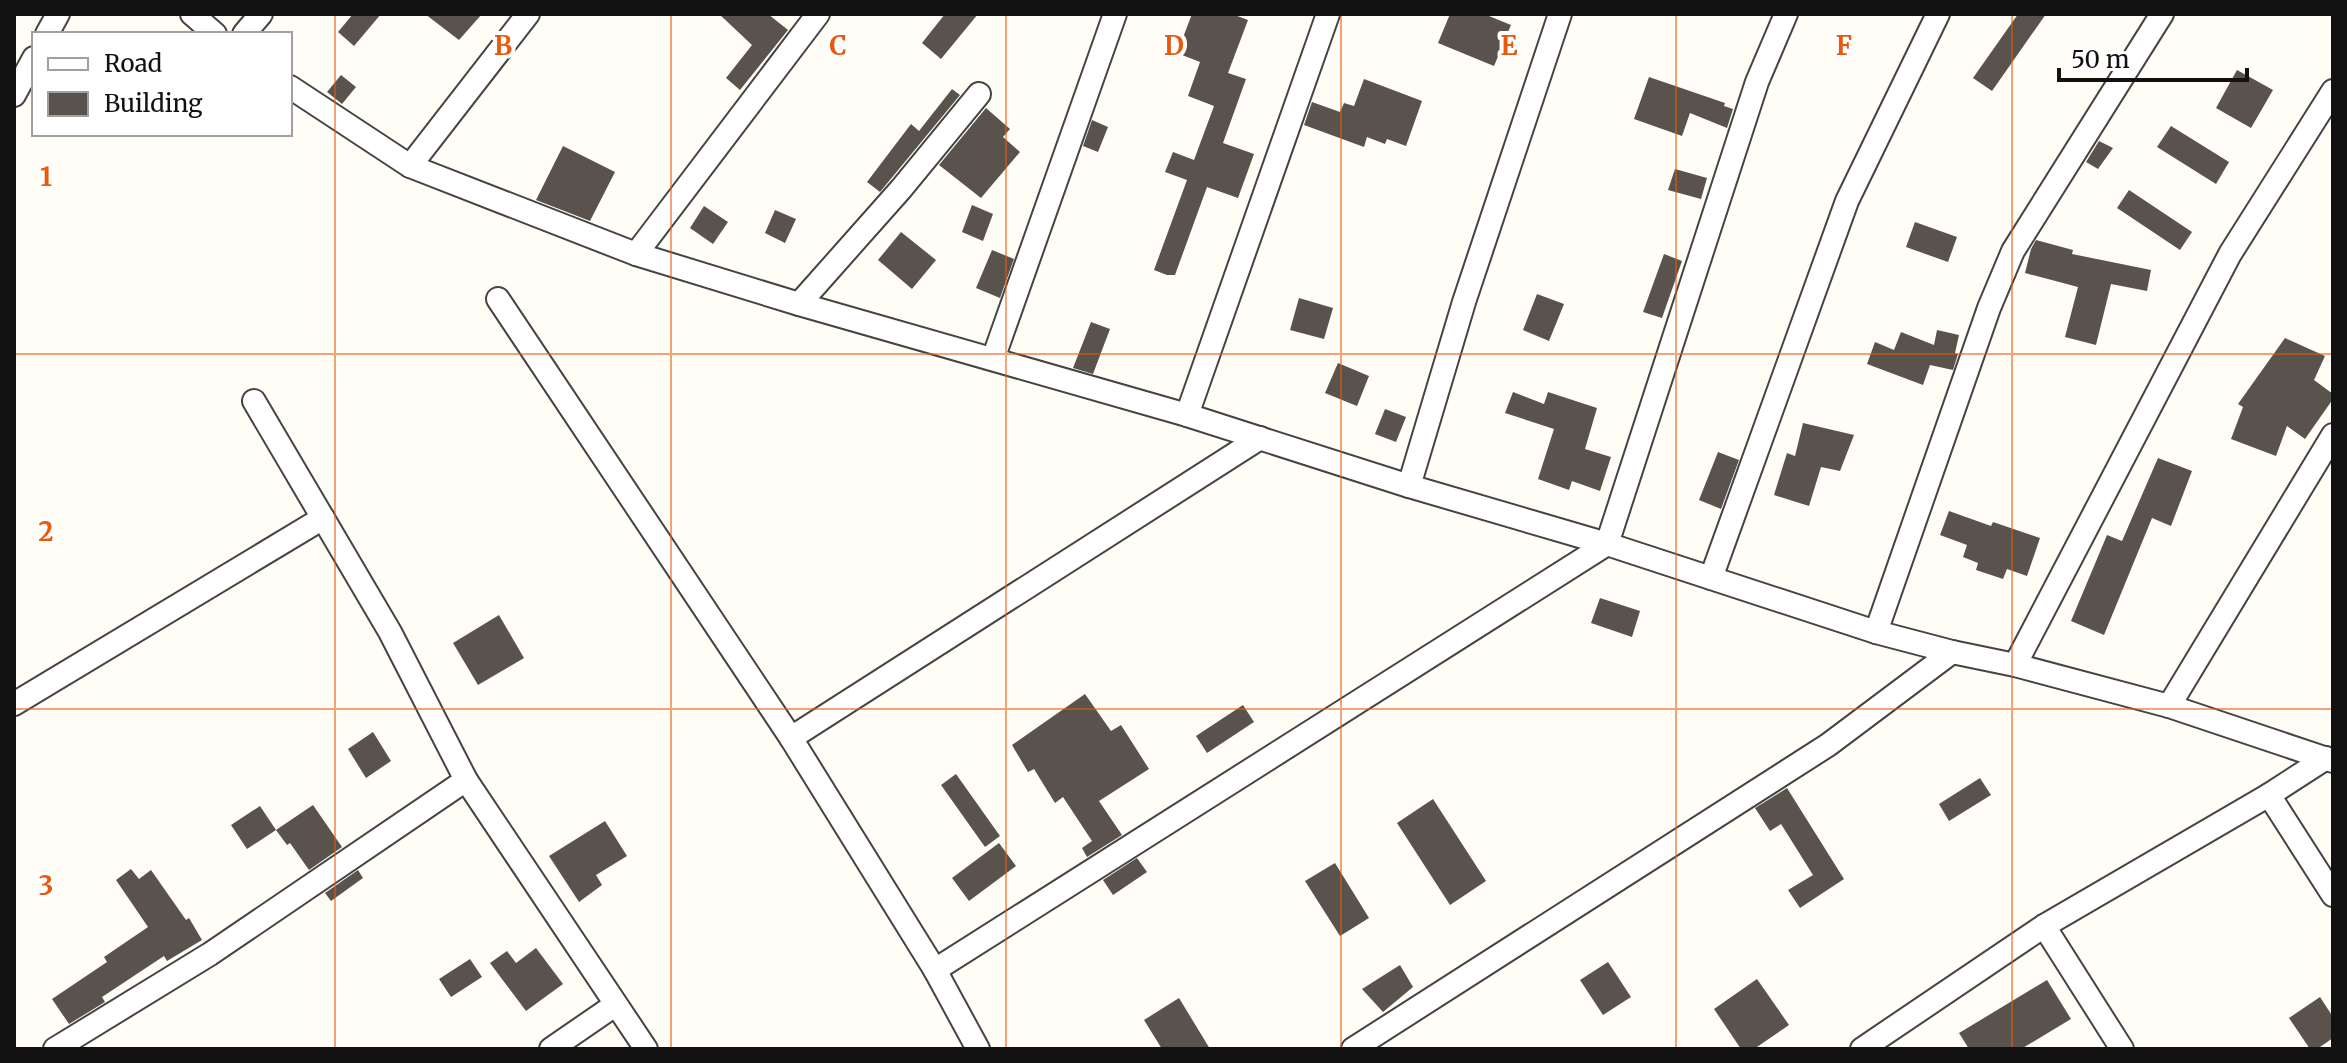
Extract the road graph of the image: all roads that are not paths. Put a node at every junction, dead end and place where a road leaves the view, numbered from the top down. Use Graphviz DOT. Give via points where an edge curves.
graph roads {
  1 [pos="58,14"];
  2 [pos="192,14"];
  3 [pos="261,14"];
  4 [pos="528,14"];
  5 [pos="818,14"];
  6 [pos="1115,14"];
  7 [pos="1328,14"];
  8 [pos="1560,14"];
  9 [pos="1786,14"];
  10 [pos="1938,14"];
  11 [pos="2162,14"];
  12 [pos="48,32"];
  13 [pos="213,32"];
  14 [pos="246,32"];
  15 [pos="32,62"];
  16 [pos="292,88"];
  17 [pos="2333,91"];
  18 [pos="979,94"];
  19 [pos="14,95"];
  20 [pos="410,166"];
  21 [pos="636,254"];
  22 [pos="498,299"];
  23 [pos="799,304"];
  24 [pos="993,359"];
  25 [pos="254,401"];
  26 [pos="1187,415"];
  27 [pos="2333,435"];
  28 [pos="1260,438"];
  29 [pos="1409,486"];
  30 [pos="323,518"];
  31 [pos="1607,544"];
  32 [pos="1711,578"];
  33 [pos="1876,632"];
  34 [pos="1952,652"];
  35 [pos="2015,665"];
  36 [pos="14,704"];
  37 [pos="2169,706"];
  38 [pos="791,738"];
  39 [pos="2330,760"];
  40 [pos="466,780"];
  41 [pos="2269,795"];
  42 [pos="2333,895"];
  43 [pos="2044,926"];
  44 [pos="935,970"];
  45 [pos="615,1005"];
  46 [pos="55,1049"];
  47 [pos="551,1049"];
  48 [pos="646,1049"];
  49 [pos="978,1049"];
  50 [pos="1353,1049"];
  51 [pos="1862,1049"];
  52 [pos="2122,1049"];
  1 -- 12 [label="street"];
  2 -- 13 [label="street"];
  3 -- 14 [label="street"];
  4 -- 20 [label="street"];
  5 -- 21 [label="street"];
  6 -- 24 [label="street"];
  7 -- 26 [label="street"];
  8 -- 29 [label="street"];
  9 -- 31 [label="street" via="1757,82"];
  10 -- 32 [label="street" via="1847,201"];
  11 -- 33 [label="street" via="2013,251"];
  15 -- 19 [label="street"];
  16 -- 20 [label="street"];
  17 -- 35 [label="street" via="2230,254"];
  18 -- 23 [label="street"];
  20 -- 21 [label="street"];
  21 -- 23 [label="street"];
  22 -- 38 [label="street"];
  23 -- 24 [label="street"];
  24 -- 26 [label="street"];
  25 -- 30 [label="street"];
  26 -- 28 [label="street"];
  27 -- 37 [label="street"];
  28 -- 29 [label="street"];
  28 -- 38 [label="street"];
  29 -- 31 [label="street"];
  30 -- 36 [label="street"];
  30 -- 40 [label="street" via="390,632"];
  31 -- 32 [label="street"];
  31 -- 44 [label="street"];
  32 -- 33 [label="street"];
  33 -- 34 [label="street"];
  34 -- 35 [label="street"];
  34 -- 50 [label="street" via="1828,745"];
  35 -- 37 [label="street"];
  37 -- 39 [label="street"];
  38 -- 44 [label="street"];
  39 -- 41 [label="street"];
  40 -- 45 [label="street"];
  40 -- 46 [label="street" via="210,954"];
  41 -- 42 [label="street"];
  41 -- 43 [label="street"];
  43 -- 51 [label="street"];
  43 -- 52 [label="street"];
  44 -- 49 [label="street"];
  45 -- 47 [label="street"];
  45 -- 48 [label="street"];
}
